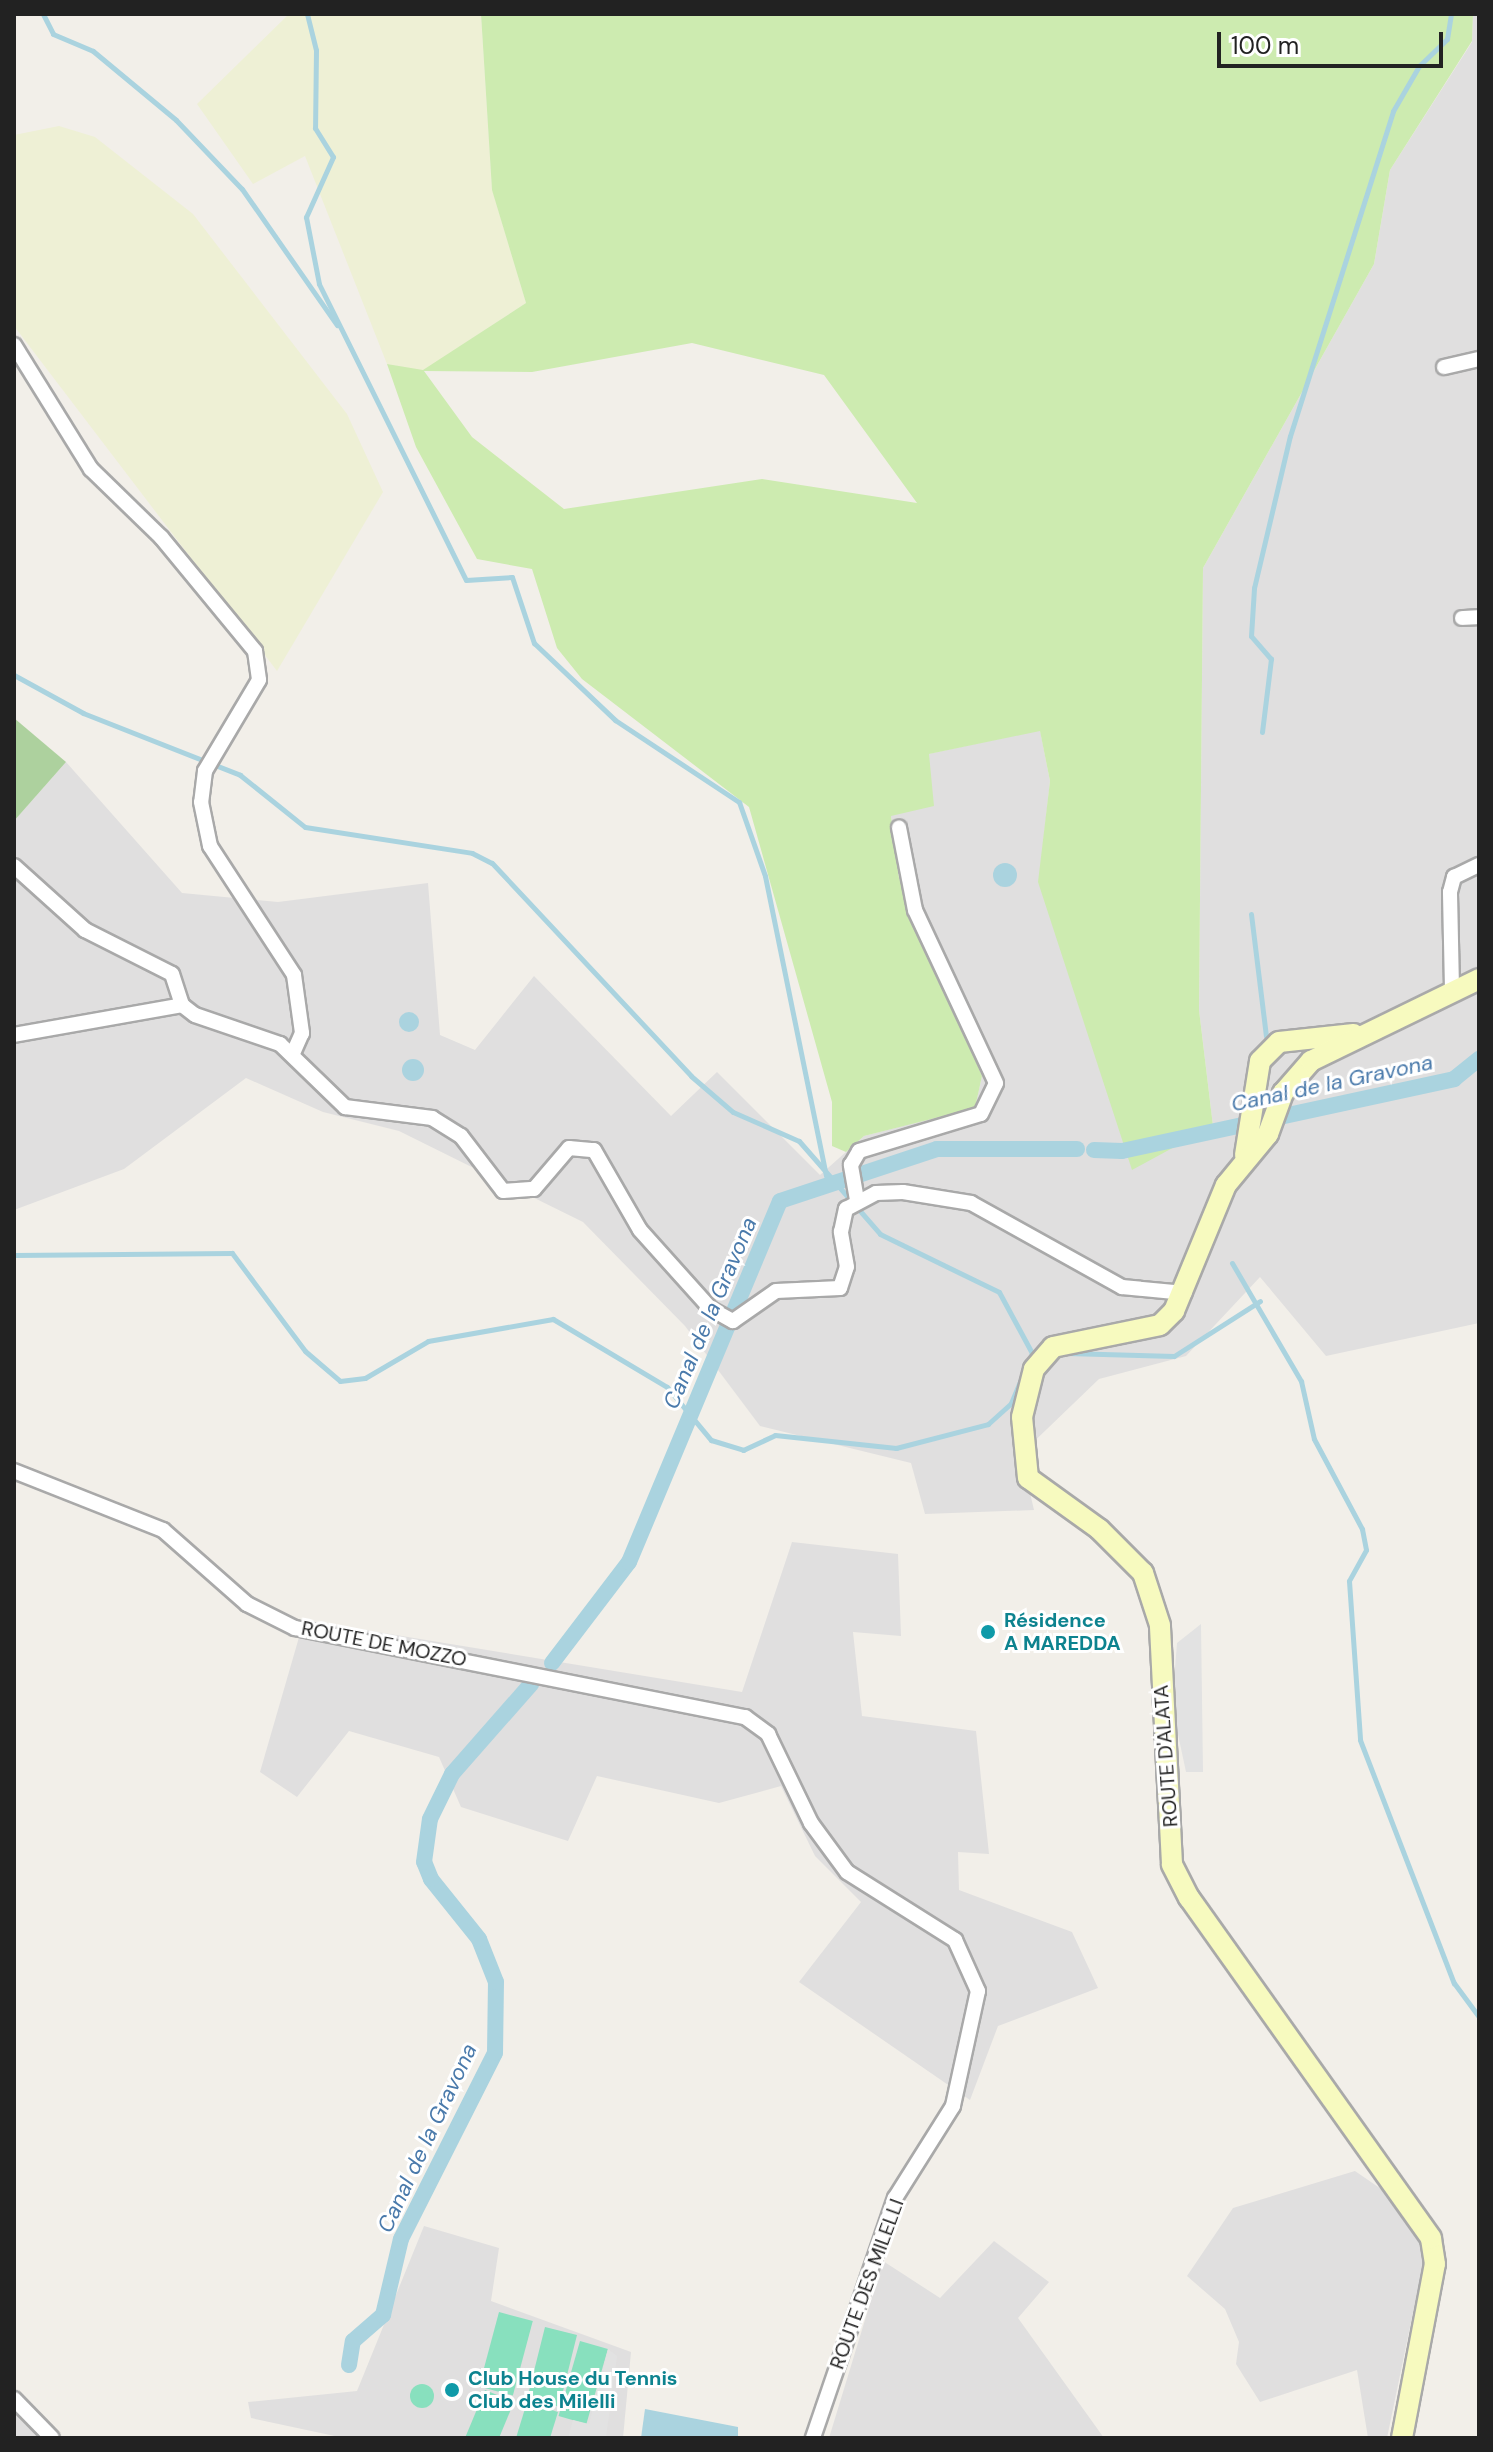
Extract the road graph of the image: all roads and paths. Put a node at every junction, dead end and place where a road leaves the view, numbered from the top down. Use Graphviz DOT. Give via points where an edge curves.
graph roads {
  1 [pos="14,345"];
  2 [pos="1479,359"];
  3 [pos="1444,367"];
  4 [pos="1479,617"];
  5 [pos="1462,618"];
  6 [pos="899,828"];
  7 [pos="1479,865"];
  8 [pos="14,866"];
  9 [pos="1479,979"];
  10 [pos="1452,989"];
  11 [pos="182,1005"];
  12 [pos="1354,1034"];
  13 [pos="14,1035"];
  14 [pos="293,1053"];
  15 [pos="1254,1076"];
  16 [pos="1283,1093"];
  17 [pos="1242,1167"];
  18 [pos="852,1204"];
  19 [pos="1185,1293"];
  20 [pos="14,1471"];
  21 [pos="745,1717"];
  22 [pos="14,2399"];
  23 [pos="52,2438"];
  24 [pos="813,2438"];
  25 [pos="1402,2438"];
  1 -- 14 [label="street" via="91,469 161,537 255,651 259,680 205,771 201,802 210,846 294,975 302,1033"];
  2 -- 3 [label="street"];
  4 -- 5 [label="street"];
  6 -- 18 [label="street" via="915,910 996,1083 981,1114 859,1151 851,1165"];
  7 -- 10 [label="street" via="1454,877 1450,892"];
  8 -- 11 [label="street" via="85,930 172,974"];
  9 -- 10 [label="street"];
  10 -- 12 [label="street"];
  11 -- 13 [label="street"];
  11 -- 14 [label="street"];
  12 -- 15 [label="street" via="1279,1042"];
  12 -- 16 [label="street" via="1311,1061"];
  14 -- 18 [label="street" via="325,1096 345,1107 411,1110 461,1136 503,1191 534,1189 569,1148 594,1150 640,1230 711,1309 733,1321 776,1291 840,1288 847,1267 841,1232"];
  15 -- 16 [label="street"];
  15 -- 17 [label="street" via="1253,1132"];
  16 -- 17 [label="street" via="1268,1134"];
  17 -- 19 [label="street, ROUTE D'ALATA" via="1226,1185"];
  18 -- 19 [label="street" via="946,1195 1066,1251 1122,1287"];
  19 -- 25 [label="street, ROUTE D'ALATA" via="1160,1325 1074,1339 1041,1357 1022,1417 1021,1454 1028,1478 1143,1573 1160,1625 1172,1864 1189,1898 1431,2238 1435,2264"];
  20 -- 21 [label="street, ROUTE DE MOZZO" via="163,1530 247,1604 295,1628"];
  21 -- 24 [label="street, ROUTE DES MILELLI" via="768,1734 831,1854 865,1885 955,1940 978,1991 953,2106 895,2198"];
  22 -- 23 [label="street"];
}
